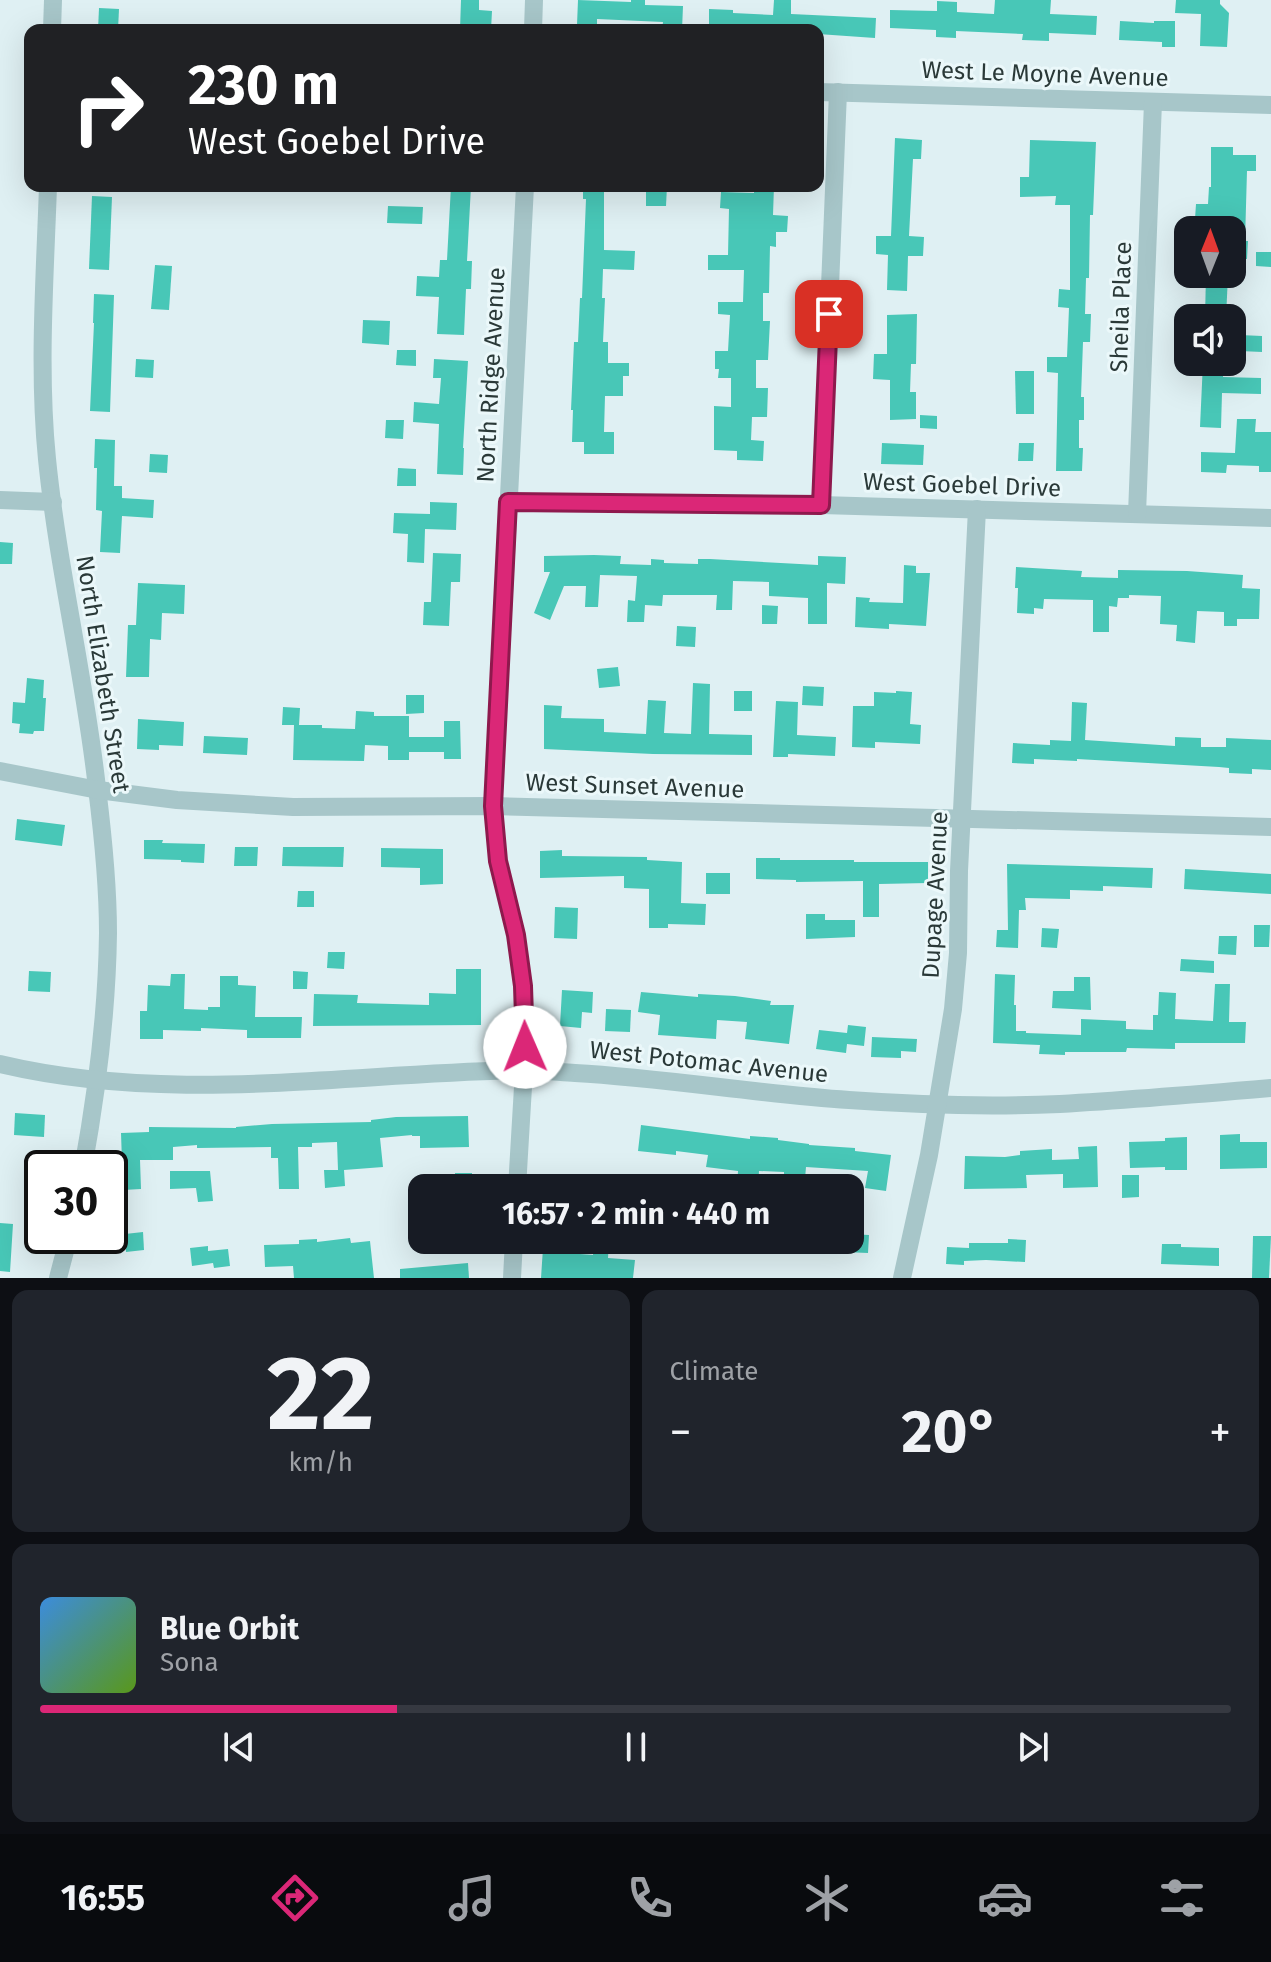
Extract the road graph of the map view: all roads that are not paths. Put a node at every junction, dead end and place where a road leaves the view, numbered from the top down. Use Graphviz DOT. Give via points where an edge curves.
graph roads {
  1 [pos="53,0"];
  2 [pos="534,0"];
  3 [pos="52,24"];
  4 [pos="533,24"];
  5 [pos="824,92"];
  6 [pos="838,92"];
  7 [pos="1153,102"];
  8 [pos="1271,105"];
  9 [pos="48,192"];
  10 [pos="525,192"];
  11 [pos="0,500"];
  12 [pos="53,502"];
  13 [pos="508,502"];
  14 [pos="821,505"];
  15 [pos="977,509"];
  16 [pos="1137,514"];
  17 [pos="1271,518"];
  18 [pos="0,771"];
  19 [pos="98,790"];
  20 [pos="493,806"];
  21 [pos="962,819"];
  22 [pos="1271,827"];
  23 [pos="0,1064"];
  24 [pos="524,1070"];
  25 [pos="97,1081"];
  26 [pos="1271,1088"];
  27 [pos="937,1104"];
  28 [pos="86,1150"];
  29 [pos="518,1174"];
  30 [pos="64,1254"];
  31 [pos="513,1254"];
  32 [pos="58,1278"];
  33 [pos="512,1278"];
  34 [pos="902,1278"];
  1 -- 3 [label="street"];
  2 -- 4 [label="street"];
  5 -- 6 [label="street, West Le Moyne Avenue"];
  6 -- 7 [label="street, West Le Moyne Avenue"];
  6 -- 14 [label="street"];
  7 -- 8 [label="street, West Le Moyne Avenue"];
  7 -- 16 [label="street, Sheila Place"];
  9 -- 12 [label="street, North Elizabeth Street" via="43,372"];
  10 -- 13 [label="street, North Ridge Avenue"];
  11 -- 12 [label="street"];
  12 -- 19 [label="street, North Elizabeth Street"];
  13 -- 14 [label="street, West Goebel Drive"];
  13 -- 20 [label="street, North Ridge Avenue"];
  14 -- 15 [label="street, West Goebel Drive"];
  15 -- 16 [label="street, West Goebel Drive"];
  15 -- 21 [label="street, Dupage Avenue"];
  16 -- 17 [label="street, West Goebel Drive"];
  18 -- 19 [label="street, West Sunset Avenue"];
  19 -- 20 [label="street, West Sunset Avenue" via="293,807"];
  19 -- 25 [label="street, North Elizabeth Street" via="108,933"];
  20 -- 21 [label="street, West Sunset Avenue"];
  20 -- 24 [label="street, North Ridge Avenue" via="498,861 523,986"];
  21 -- 22 [label="street, West Sunset Avenue"];
  21 -- 27 [label="street, Dupage Avenue" via="958,953"];
  23 -- 25 [label="street, West Potomac Avenue"];
  24 -- 25 [label="street, West Potomac Avenue" via="202,1086"];
  24 -- 27 [label="street, West Potomac Avenue"];
  24 -- 29 [label="street, North Ridge Avenue"];
  25 -- 28 [label="street, North Elizabeth Street"];
  26 -- 27 [label="street, West Potomac Avenue" via="1060,1104"];
  27 -- 34 [label="street, Dupage Avenue"];
  30 -- 32 [label="street"];
  31 -- 33 [label="street"];
}
